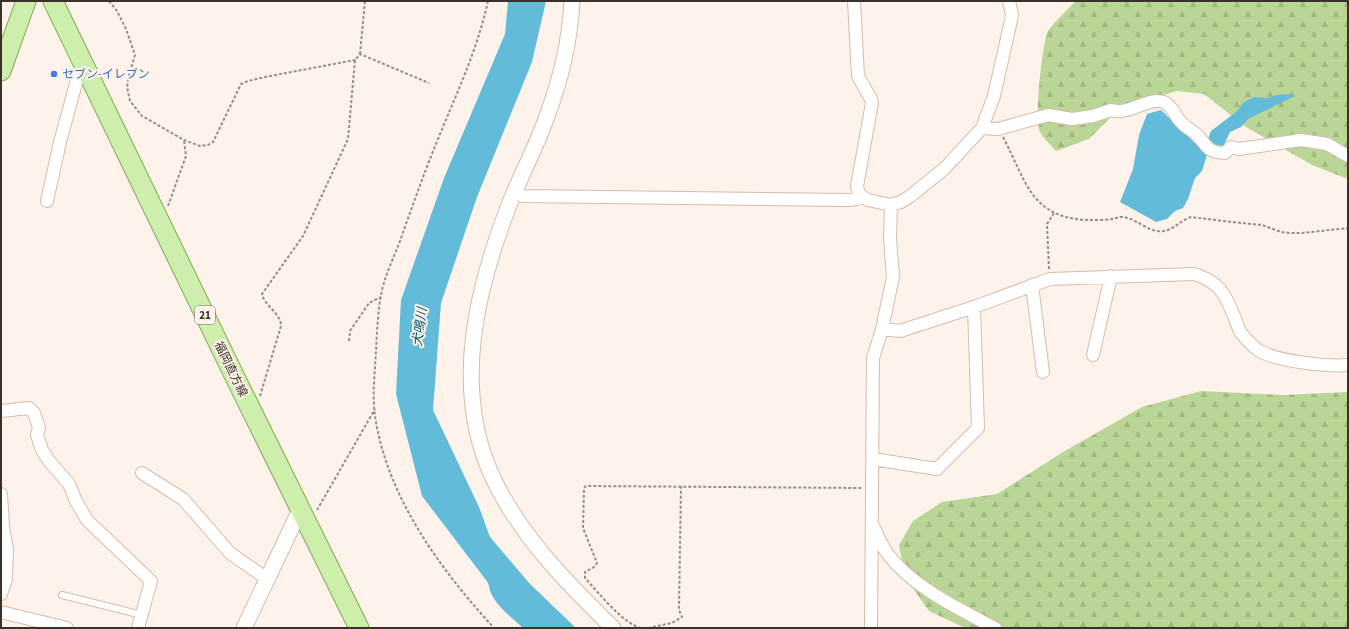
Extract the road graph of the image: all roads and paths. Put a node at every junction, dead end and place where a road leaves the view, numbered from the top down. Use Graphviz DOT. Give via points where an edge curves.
graph roads {
  1 [pos="109,1"];
  2 [pos="365,1"];
  3 [pos="488,1"];
  4 [pos="572,1"];
  5 [pos="854,1"];
  6 [pos="1009,1"];
  7 [pos="55,4"];
  8 [pos="23,10"];
  9 [pos="360,54"];
  10 [pos="355,60"];
  11 [pos="87,69"];
  12 [pos="1,71"];
  13 [pos="429,83"];
  14 [pos="982,128"];
  15 [pos="998,129"];
  16 [pos="184,140"];
  17 [pos="1348,156"];
  18 [pos="514,192"];
  19 [pos="861,196"];
  20 [pos="47,201"];
  21 [pos="891,205"];
  22 [pos="1054,213"];
  23 [pos="157,216"];
  24 [pos="1348,228"];
  25 [pos="1111,276"];
  26 [pos="1050,279"];
  27 [pos="1032,285"];
  28 [pos="381,297"];
  29 [pos="974,307"];
  30 [pos="882,329"];
  31 [pos="349,341"];
  32 [pos="1093,355"];
  33 [pos="1348,365"];
  34 [pos="1043,372"];
  35 [pos="375,409"];
  36 [pos="1,411"];
  37 [pos="252,411"];
  38 [pos="873,458"];
  39 [pos="142,473"];
  40 [pos="681,486"];
  41 [pos="872,489"];
  42 [pos="1,494"];
  43 [pos="303,516"];
  44 [pos="872,523"];
  45 [pos="267,579"];
  46 [pos="1,594"];
  47 [pos="62,595"];
  48 [pos="1,612"];
  49 [pos="142,614"];
  50 [pos="67,628"];
  51 [pos="138,628"];
  52 [pos="244,628"];
  53 [pos="359,628"];
  54 [pos="494,628"];
  55 [pos="613,628"];
  56 [pos="641,628"];
  57 [pos="648,628"];
  58 [pos="871,628"];
  59 [pos="995,628"];
  1 -- 16 [label="path" via="117,11 135,55 127,87 130,101 142,116"];
  2 -- 9 [label="path"];
  3 -- 28 [label="path" via="473,56 438,139 382,288"];
  4 -- 18 [label="street" via="568,39 560,76 547,116"];
  5 -- 19 [label="street" via="858,76 872,103 857,186"];
  6 -- 14 [label="street" via="1012,15 1010,25 994,96"];
  7 -- 8 [label="main road"];
  7 -- 11 [label="main road, 福岡直方線 / 21"];
  8 -- 12 [label="main road"];
  9 -- 10 [label="path"];
  9 -- 13 [label="path"];
  10 -- 16 [label="path" via="241,84 213,142 200,146"];
  10 -- 37 [label="path" via="348,139 303,236 262,294 282,326 258,403"];
  11 -- 20 [label="street" via="78,76"];
  11 -- 23 [label="main road, 福岡直方線 / 21"];
  14 -- 15 [label="street"];
  14 -- 21 [label="street" via="944,169 901,202"];
  15 -- 17 [label="street" via="1048,115 1072,119 1111,110 1118,112 1155,101 1170,106 1181,123 1196,134 1206,148 1216,153 1225,153 1231,147 1239,149 1301,140 1328,144"];
  15 -- 22 [label="path" via="1030,192 1039,204"];
  16 -- 23 [label="path" via="186,156 166,211"];
  18 -- 19 [label="street" via="523,196 818,200 850,200"];
  18 -- 55 [label="street" via="491,255 477,312 471,358 476,427 494,480 526,532 573,588"];
  19 -- 21 [label="street"];
  21 -- 30 [label="street" via="893,277"];
  22 -- 24 [label="path" via="1068,218 1088,220 1128,218 1163,232 1191,217 1262,224 1290,233"];
  22 -- 26 [label="path" via="1047,224"];
  23 -- 37 [label="main road, 福岡直方線 / 21"];
  25 -- 26 [label="street"];
  25 -- 32 [label="street"];
  25 -- 33 [label="street" via="1194,274 1206,277 1217,285 1231,307 1240,331 1258,350 1270,356 1308,364"];
  26 -- 27 [label="street"];
  27 -- 29 [label="street"];
  27 -- 34 [label="street"];
  28 -- 31 [label="path" via="369,303 350,331"];
  28 -- 35 [label="path"];
  29 -- 30 [label="street" via="900,331"];
  29 -- 38 [label="street" via="978,428 937,469"];
  30 -- 38 [label="street" via="872,358"];
  35 -- 43 [label="path" via="314,516"];
  35 -- 54 [label="path" via="384,455 412,516 451,576"];
  36 -- 49 [label="street" via="29,408 34,413 42,450 69,484 87,520 151,581"];
  37 -- 43 [label="main road, 福岡直方線 / 21"];
  38 -- 41 [label="street"];
  39 -- 45 [label="street" via="183,499 230,553"];
  40 -- 41 [label="path"];
  40 -- 56 [label="path" via="584,488 583,528 597,563 585,572 585,578 614,610"];
  40 -- 57 [label="path" via="679,610 682,617 672,623"];
  41 -- 44 [label="street"];
  42 -- 46 [label="street" via="7,548 6,580"];
  43 -- 45 [label="street"];
  43 -- 53 [label="main road, 福岡直方線 / 21"];
  44 -- 58 [label="street"];
  44 -- 59 [label="street" via="886,552 904,573 948,602"];
  45 -- 52 [label="street"];
  47 -- 49 [label="lane"];
  48 -- 50 [label="street"];
  49 -- 51 [label="street"];
}
